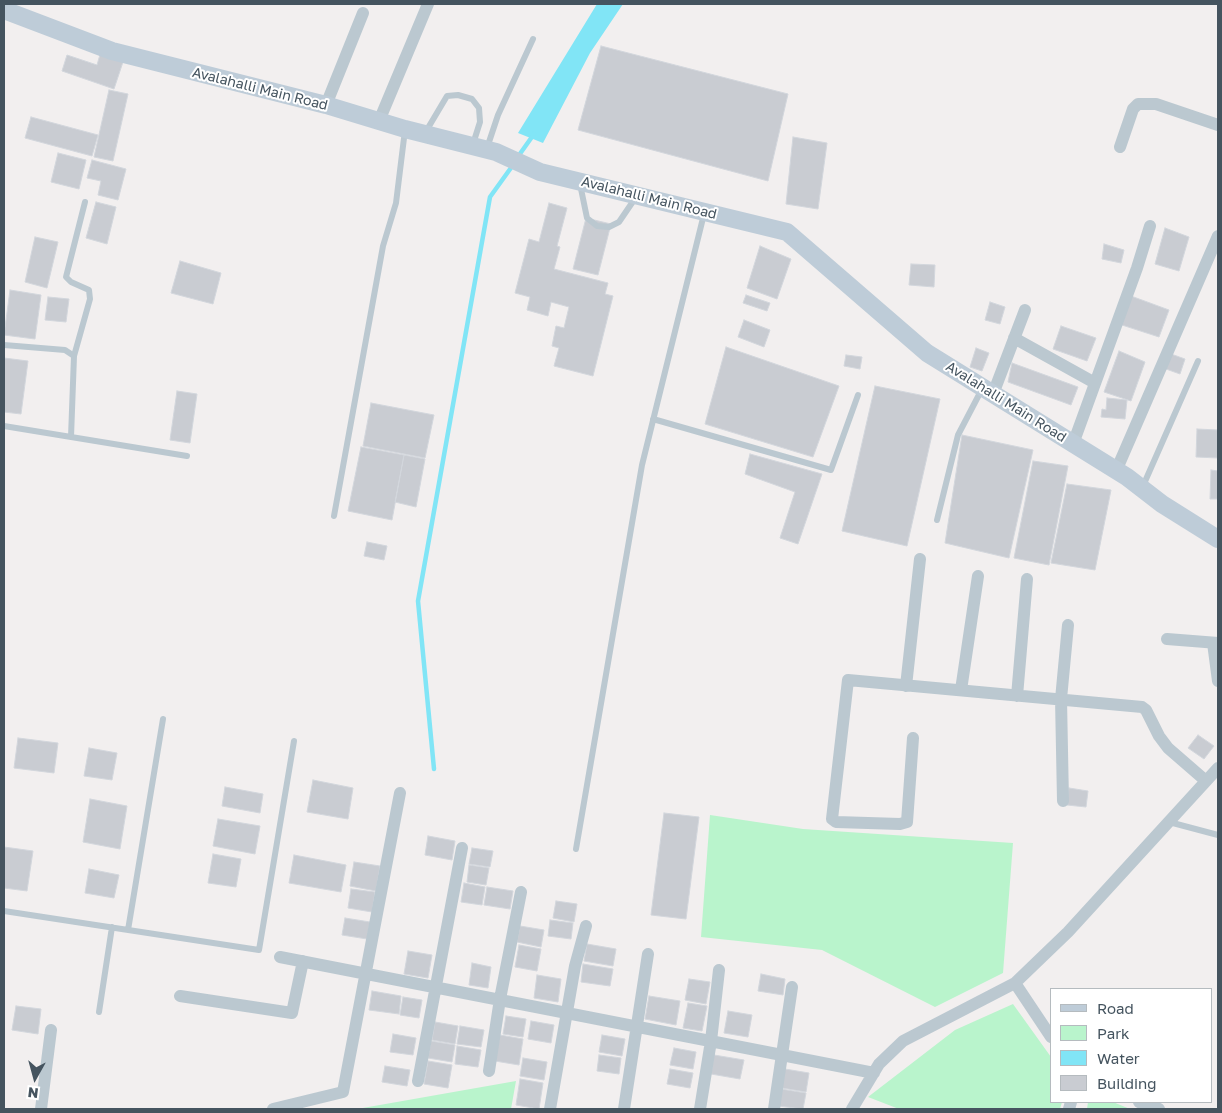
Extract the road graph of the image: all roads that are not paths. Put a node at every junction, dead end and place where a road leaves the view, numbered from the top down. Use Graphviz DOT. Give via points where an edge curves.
graph roads {
  1 [pos="428,4"];
  2 [pos="4,10"];
  3 [pos="363,14"];
  4 [pos="533,39"];
  5 [pos="326,105"];
  6 [pos="379,121"];
  7 [pos="1218,125"];
  8 [pos="405,129"];
  9 [pos="424,134"];
  10 [pos="1120,147"];
  11 [pos="485,149"];
  12 [pos="579,182"];
  13 [pos="637,196"];
  14 [pos="85,202"];
  15 [pos="704,212"];
  16 [pos="1150,226"];
  17 [pos="1218,236"];
  18 [pos="1025,310"];
  19 [pos="1014,338"];
  20 [pos="4,345"];
  21 [pos="74,356"];
  22 [pos="1198,361"];
  23 [pos="1095,382"];
  24 [pos="988,391"];
  25 [pos="858,394"];
  26 [pos="653,419"];
  27 [pos="4,426"];
  28 [pos="71,437"];
  29 [pos="1073,444"];
  30 [pos="187,456"];
  31 [pos="1116,471"];
  32 [pos="1142,487"];
  33 [pos="334,516"];
  34 [pos="937,520"];
  35 [pos="1218,539"];
  36 [pos="920,559"];
  37 [pos="978,576"];
  38 [pos="1027,579"];
  39 [pos="1068,625"];
  40 [pos="1167,639"];
  41 [pos="1216,643"];
  42 [pos="1218,681"];
  43 [pos="906,686"];
  44 [pos="961,690"];
  45 [pos="1017,696"];
  46 [pos="1060,699"];
  47 [pos="163,719"];
  48 [pos="913,738"];
  49 [pos="294,741"];
  50 [pos="1218,768"];
  51 [pos="1206,781"];
  52 [pos="400,793"];
  53 [pos="1064,801"];
  54 [pos="1169,822"];
  55 [pos="1218,835"];
  56 [pos="462,848"];
  57 [pos="576,849"];
  58 [pos="521,892"];
  59 [pos="4,911"];
  60 [pos="586,926"];
  61 [pos="112,927"];
  62 [pos="128,930"];
  63 [pos="648,954"];
  64 [pos="280,956"];
  65 [pos="303,961"];
  66 [pos="719,970"];
  67 [pos="366,972"];
  68 [pos="1015,983"];
  69 [pos="792,987"];
  70 [pos="436,988"];
  71 [pos="180,996"];
  72 [pos="500,999"];
  73 [pos="99,1012"];
  74 [pos="567,1012"];
  75 [pos="638,1026"];
  76 [pos="51,1030"];
  77 [pos="1050,1036"];
  78 [pos="711,1041"];
  79 [pos="781,1054"];
  80 [pos="489,1071"];
  81 [pos="874,1073"];
  82 [pos="418,1081"];
  83 [pos="1142,1103"];
  84 [pos="40,1109"];
  85 [pos="273,1109"];
  86 [pos="550,1109"];
  87 [pos="624,1109"];
  88 [pos="700,1109"];
  89 [pos="774,1109"];
  90 [pos="852,1109"];
  91 [pos="1159,1109"];
  1 -- 6 [label="street"];
  2 -- 5 [label="main road, Avalahalli Main Road" via="112,51"];
  3 -- 5 [label="street"];
  4 -- 11 [label="lane"];
  5 -- 6 [label="main road, Avalahalli Main Road"];
  6 -- 8 [label="main road, Avalahalli Main Road"];
  7 -- 10 [label="street" via="1156,104 1138,104"];
  8 -- 9 [label="main road, Avalahalli Main Road"];
  8 -- 33 [label="lane" via="396,203 382,246"];
  9 -- 11 [label="main road, Avalahalli Main Road"];
  9 -- 11 [label="lane" via="447,96 458,95 472,99 479,108"];
  11 -- 12 [label="main road, Avalahalli Main Road" via="540,172"];
  12 -- 13 [label="main road, Avalahalli Main Road"];
  12 -- 13 [label="lane" via="587,218 597,226 609,227 619,222"];
  13 -- 15 [label="main road, Avalahalli Main Road"];
  14 -- 21 [label="lane" via="66,277 89,290 90,298"];
  15 -- 24 [label="main road, Avalahalli Main Road" via="787,232 927,353"];
  15 -- 26 [label="lane"];
  16 -- 23 [label="street"];
  17 -- 31 [label="street"];
  18 -- 19 [label="street"];
  19 -- 23 [label="street"];
  19 -- 24 [label="street"];
  20 -- 21 [label="lane" via="65,350"];
  21 -- 28 [label="lane"];
  22 -- 32 [label="lane"];
  23 -- 29 [label="street"];
  24 -- 29 [label="main road, Avalahalli Main Road"];
  24 -- 34 [label="lane" via="958,435"];
  25 -- 26 [label="lane" via="831,470"];
  26 -- 57 [label="lane" via="642,464"];
  27 -- 28 [label="lane"];
  28 -- 30 [label="lane"];
  29 -- 31 [label="main road, Avalahalli Main Road"];
  31 -- 32 [label="main road, Avalahalli Main Road"];
  32 -- 35 [label="main road, Avalahalli Main Road" via="1162,504"];
  36 -- 43 [label="street"];
  37 -- 44 [label="street"];
  38 -- 45 [label="street"];
  39 -- 46 [label="street"];
  40 -- 41 [label="street"];
  41 -- 42 [label="street"];
  43 -- 44 [label="street"];
  43 -- 48 [label="street" via="848,680 832,819 836,822 907,822"];
  44 -- 45 [label="street"];
  45 -- 46 [label="street"];
  46 -- 51 [label="street" via="1142,707 1168,748"];
  46 -- 53 [label="street"];
  47 -- 62 [label="lane"];
  49 -- 62 [label="lane" via="259,950"];
  50 -- 51 [label="street"];
  51 -- 54 [label="street"];
  52 -- 67 [label="street"];
  54 -- 55 [label="lane"];
  54 -- 68 [label="street" via="1068,932"];
  56 -- 70 [label="street"];
  58 -- 72 [label="street"];
  59 -- 61 [label="lane"];
  60 -- 74 [label="street"];
  61 -- 62 [label="lane"];
  61 -- 73 [label="lane"];
  63 -- 75 [label="street"];
  64 -- 65 [label="street"];
  65 -- 67 [label="street"];
  65 -- 71 [label="street" via="292,1013"];
  66 -- 78 [label="street"];
  67 -- 70 [label="street"];
  67 -- 85 [label="street" via="343,1092"];
  68 -- 77 [label="street"];
  68 -- 81 [label="street" via="903,1041"];
  69 -- 79 [label="street"];
  70 -- 72 [label="street"];
  70 -- 82 [label="street"];
  72 -- 74 [label="street"];
  72 -- 80 [label="street"];
  74 -- 75 [label="street"];
  74 -- 86 [label="street"];
  75 -- 78 [label="street"];
  75 -- 87 [label="street"];
  76 -- 84 [label="street"];
  78 -- 79 [label="street"];
  78 -- 88 [label="street"];
  79 -- 81 [label="street"];
  79 -- 89 [label="street"];
  81 -- 90 [label="street"];
  83 -- 91 [label="street"];
}
